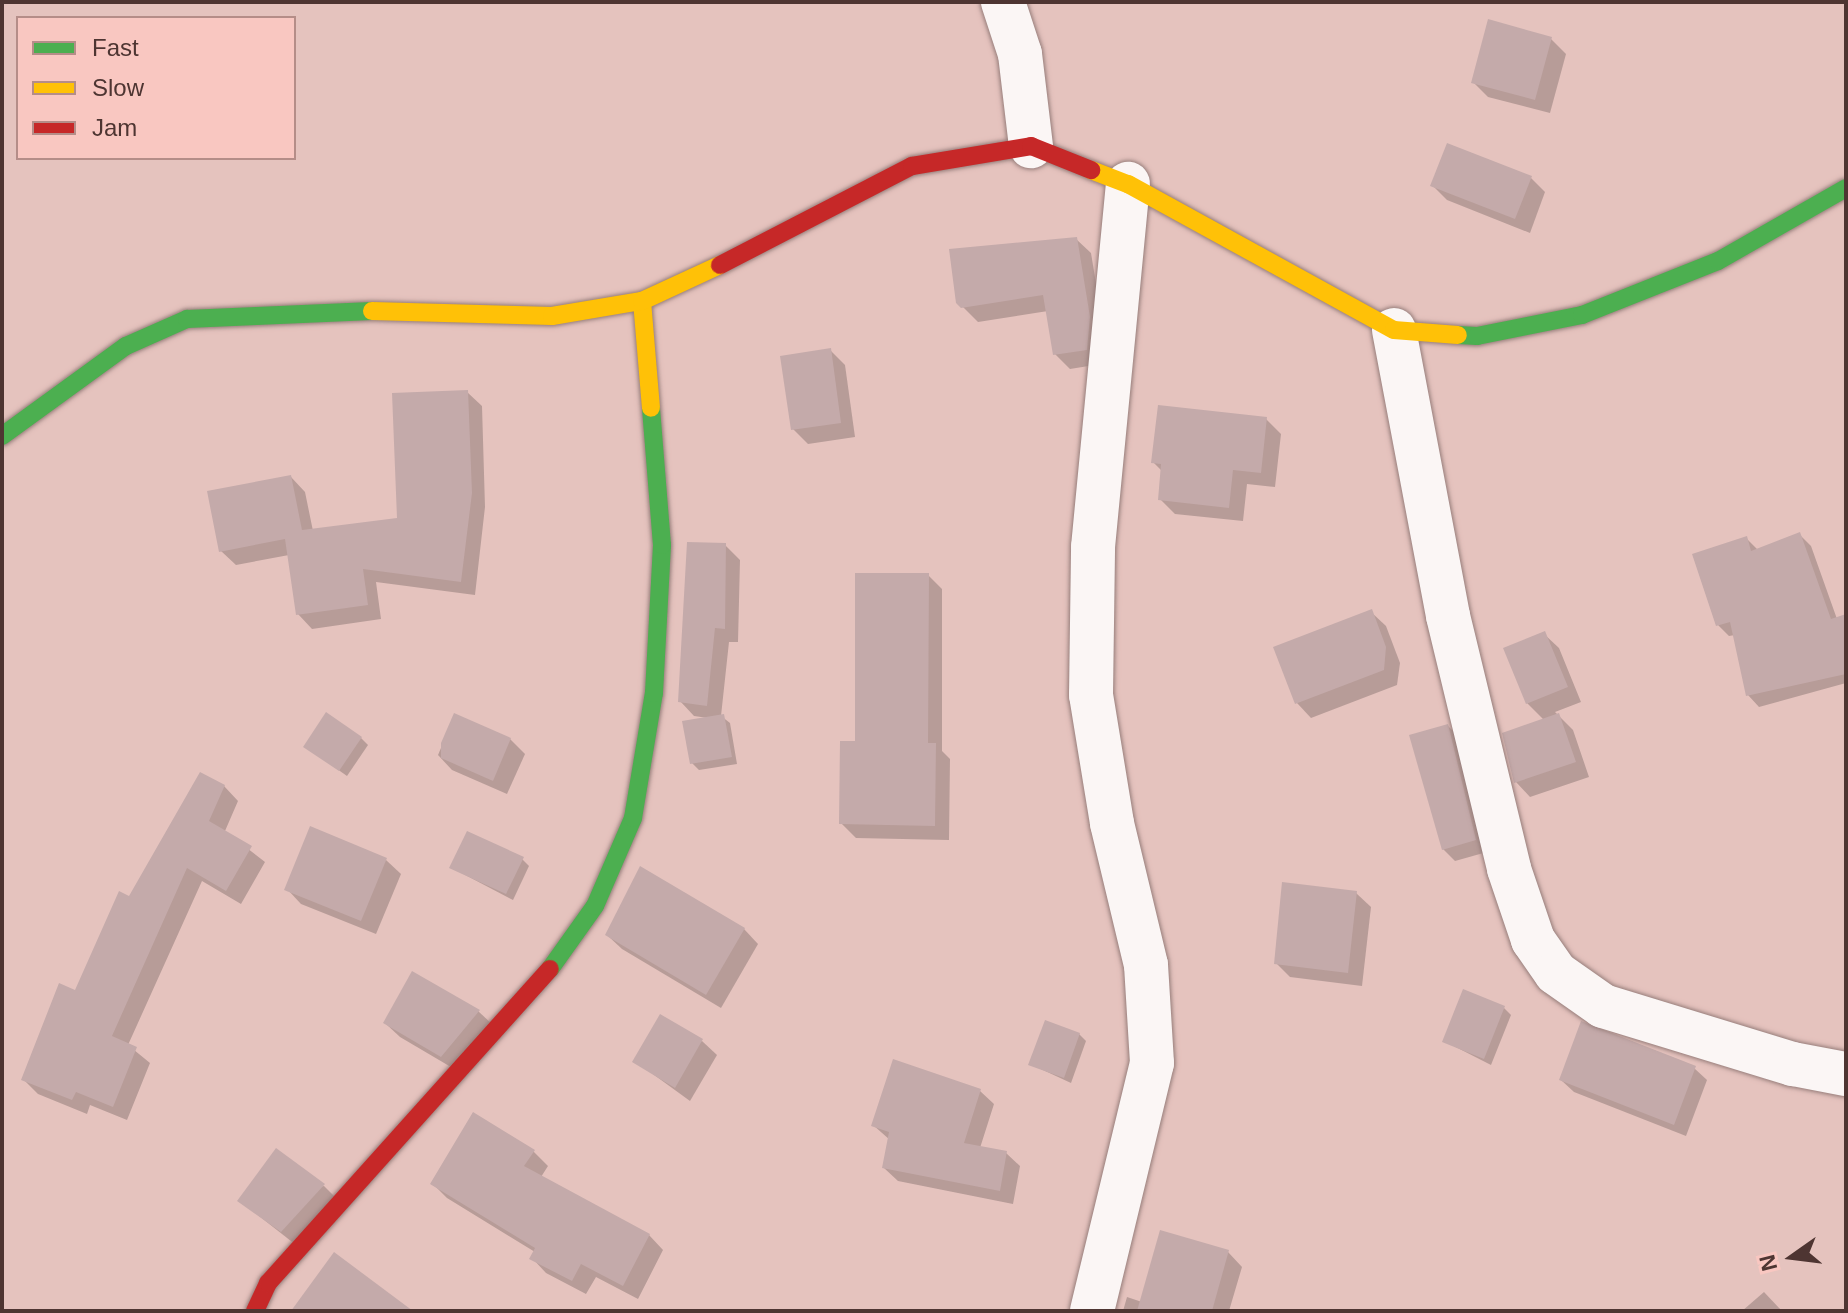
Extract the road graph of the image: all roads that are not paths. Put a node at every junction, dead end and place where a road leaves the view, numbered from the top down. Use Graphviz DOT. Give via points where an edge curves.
graph roads {
  1 [pos="1003,2"];
  2 [pos="1031,146"];
  3 [pos="1128,184"];
  4 [pos="1846,188"];
  5 [pos="642,301"];
  6 [pos="1394,330"];
  7 [pos="2,436"];
  8 [pos="1846,1074"];
  9 [pos="255,1311"];
  10 [pos="1092,1311"];
  1 -- 2 [label="street" via="1020,54"];
  2 -- 3 [label="street"];
  2 -- 5 [label="street" via="912,166 741,256"];
  3 -- 6 [label="street"];
  3 -- 10 [label="street" via="1093,547 1091,695 1112,823 1146,965 1152,1063"];
  4 -- 6 [label="street" via="1718,261 1582,315 1477,336"];
  5 -- 7 [label="street" via="552,316 362,311 187,319 126,346"];
  5 -- 9 [label="street" via="662,545 654,693 633,818 595,906 531,996 268,1283"];
  6 -- 8 [label="street" via="1448,616 1509,869 1533,940 1556,973 1603,1006 1793,1064"];
}
